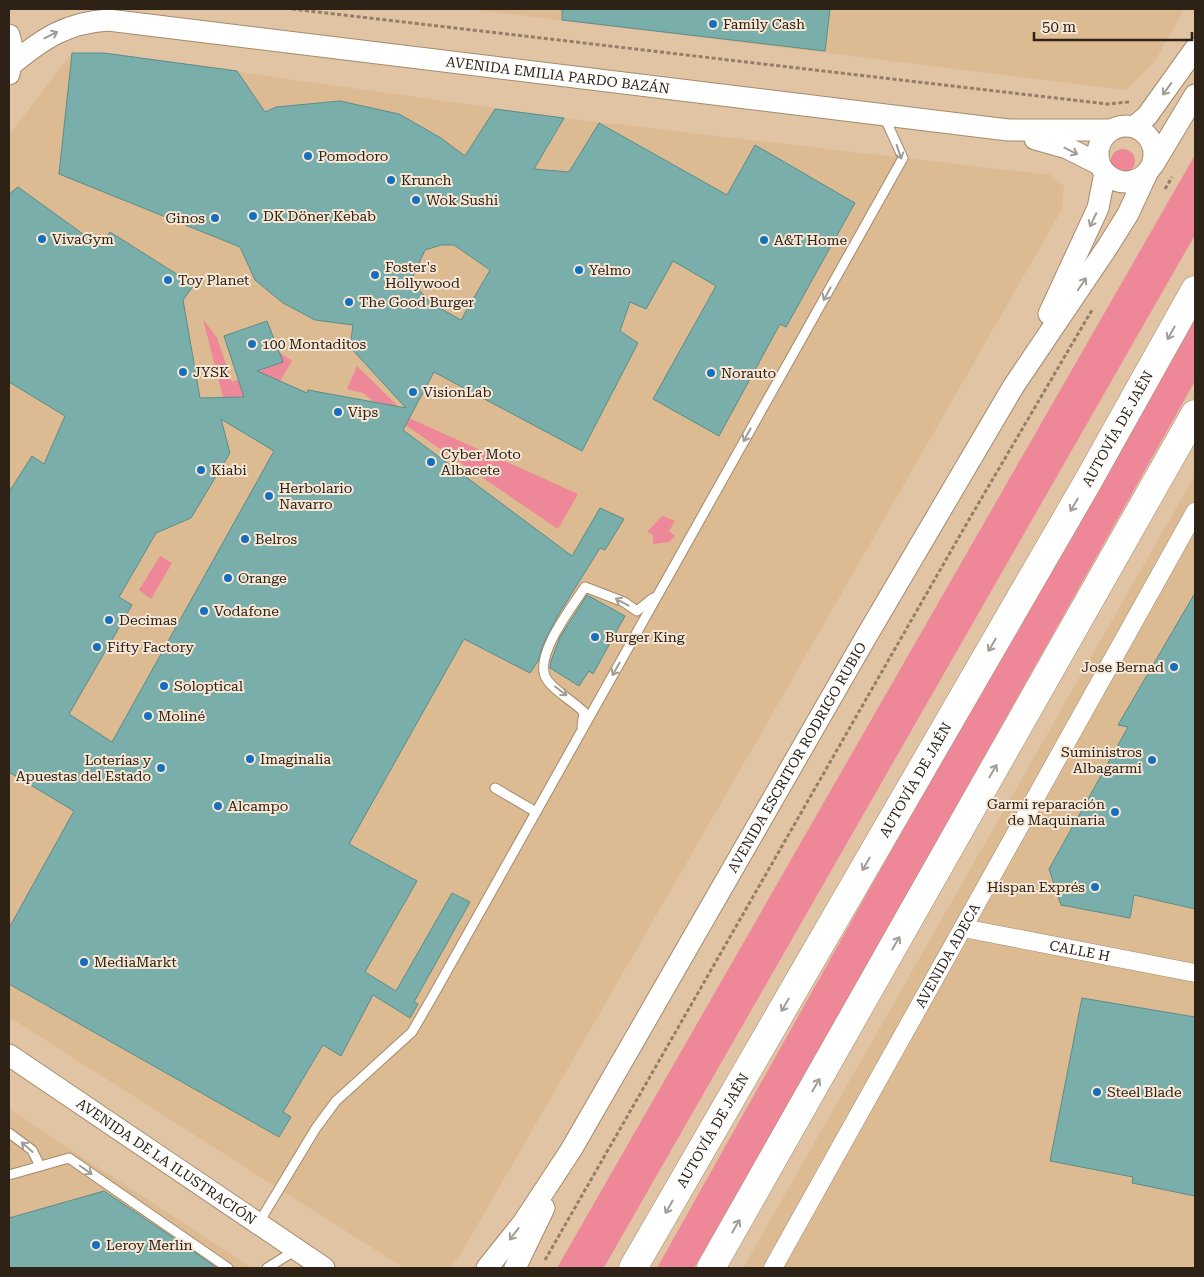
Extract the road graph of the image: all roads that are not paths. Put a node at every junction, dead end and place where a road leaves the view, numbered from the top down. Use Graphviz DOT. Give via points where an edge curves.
graph roads {
  1 [pos="90,9"];
  2 [pos="108,20"];
  3 [pos="9,35"];
  4 [pos="1195,49"];
  5 [pos="11,69"];
  6 [pos="1195,95"];
  7 [pos="874,112"];
  8 [pos="1135,126"];
  9 [pos="1008,130"];
  10 [pos="1109,130"];
  11 [pos="1102,169"];
  12 [pos="1150,169"];
  13 [pos="1195,290"];
  14 [pos="1025,367"];
  15 [pos="1195,414"];
  16 [pos="1195,512"];
  17 [pos="1189,535"];
  18 [pos="660,590"];
  19 [pos="581,732"];
  20 [pos="495,788"];
  21 [pos="536,812"];
  22 [pos="963,928"];
  23 [pos="1195,973"];
  24 [pos="9,1055"];
  25 [pos="9,1133"];
  26 [pos="571,1150"];
  27 [pos="40,1166"];
  28 [pos="9,1175"];
  29 [pos="258,1224"];
  30 [pos="296,1250"];
  31 [pos="228,1268"];
  32 [pos="267,1268"];
  33 [pos="324,1268"];
  34 [pos="487,1268"];
  35 [pos="515,1268"];
  36 [pos="633,1268"];
  37 [pos="711,1268"];
  38 [pos="773,1268"];
  1 -- 2 [label="street, AVENIDA EMILIA PARDO BAZÁN"];
  5 -- 2 [label="street, AVENIDA EMILIA PARDO BAZÁN, one-way" via="43,40 72,25"];
  2 -- 7 [label="street, AVENIDA EMILIA PARDO BAZÁN"];
  3 -- 5 [label="street" via="13,51"];
  4 -- 8 [label="street, one-way" via="1147,116"];
  6 -- 12 [label="street, AVENIDA ESCRITOR RODRIGO RUBIO"];
  7 -- 9 [label="street, AVENIDA EMILIA PARDO BAZÁN"];
  7 -- 18 [label="lane, one-way" via="888,123 903,158"];
  8 -- 10 [label="street"];
  8 -- 12 [label="street" via="1150,138 1154,146"];
  9 -- 10 [label="street, AVENIDA EMILIA PARDO BAZÁN"];
  9 -- 11 [label="street, AVENIDA EMILIA PARDO BAZÁN, one-way" via="1067,148"];
  10 -- 11 [label="street" via="1099,146"];
  11 -- 12 [label="street" via="1121,182 1140,179"];
  11 -- 14 [label="street, AVENIDA ESCRITOR RODRIGO RUBIO, one-way" via="1098,208"];
  14 -- 12 [label="street, AVENIDA ESCRITOR RODRIGO RUBIO, one-way" via="1113,238"];
  13 -- 36 [label="highway, AUTOVÍA DE JAÉN, one-way" via="1087,483"];
  14 -- 26 [label="street, AVENIDA ESCRITOR RODRIGO RUBIO"];
  37 -- 15 [label="highway, one-way"];
  16 -- 17 [label="street, AVENIDA ADECA"];
  17 -- 22 [label="street, AVENIDA ADECA"];
  18 -- 19 [label="lane, one-way"];
  18 -- 19 [label="lane, one-way" via="638,611 585,587 549,645 542,667 547,681 584,712"];
  19 -- 21 [label="lane"];
  20 -- 21 [label="lane"];
  21 -- 29 [label="lane" via="412,1032 336,1101"];
  22 -- 23 [label="street, CALLE H"];
  22 -- 38 [label="street, AVENIDA ADECA"];
  24 -- 29 [label="street, AVENIDA DE LA ILUSTRACIÓN"];
  27 -- 25 [label="lane, one-way" via="32,1150"];
  26 -- 34 [label="street, AVENIDA ESCRITOR RODRIGO RUBIO, one-way" via="523,1223"];
  26 -- 35 [label="street, AVENIDA ESCRITOR RODRIGO RUBIO"];
  27 -- 28 [label="lane"];
  27 -- 31 [label="lane, one-way" via="69,1158"];
  29 -- 30 [label="street, AVENIDA DE LA ILUSTRACIÓN"];
  30 -- 32 [label="lane"];
  30 -- 33 [label="street, AVENIDA DE LA ILUSTRACIÓN"];
}
